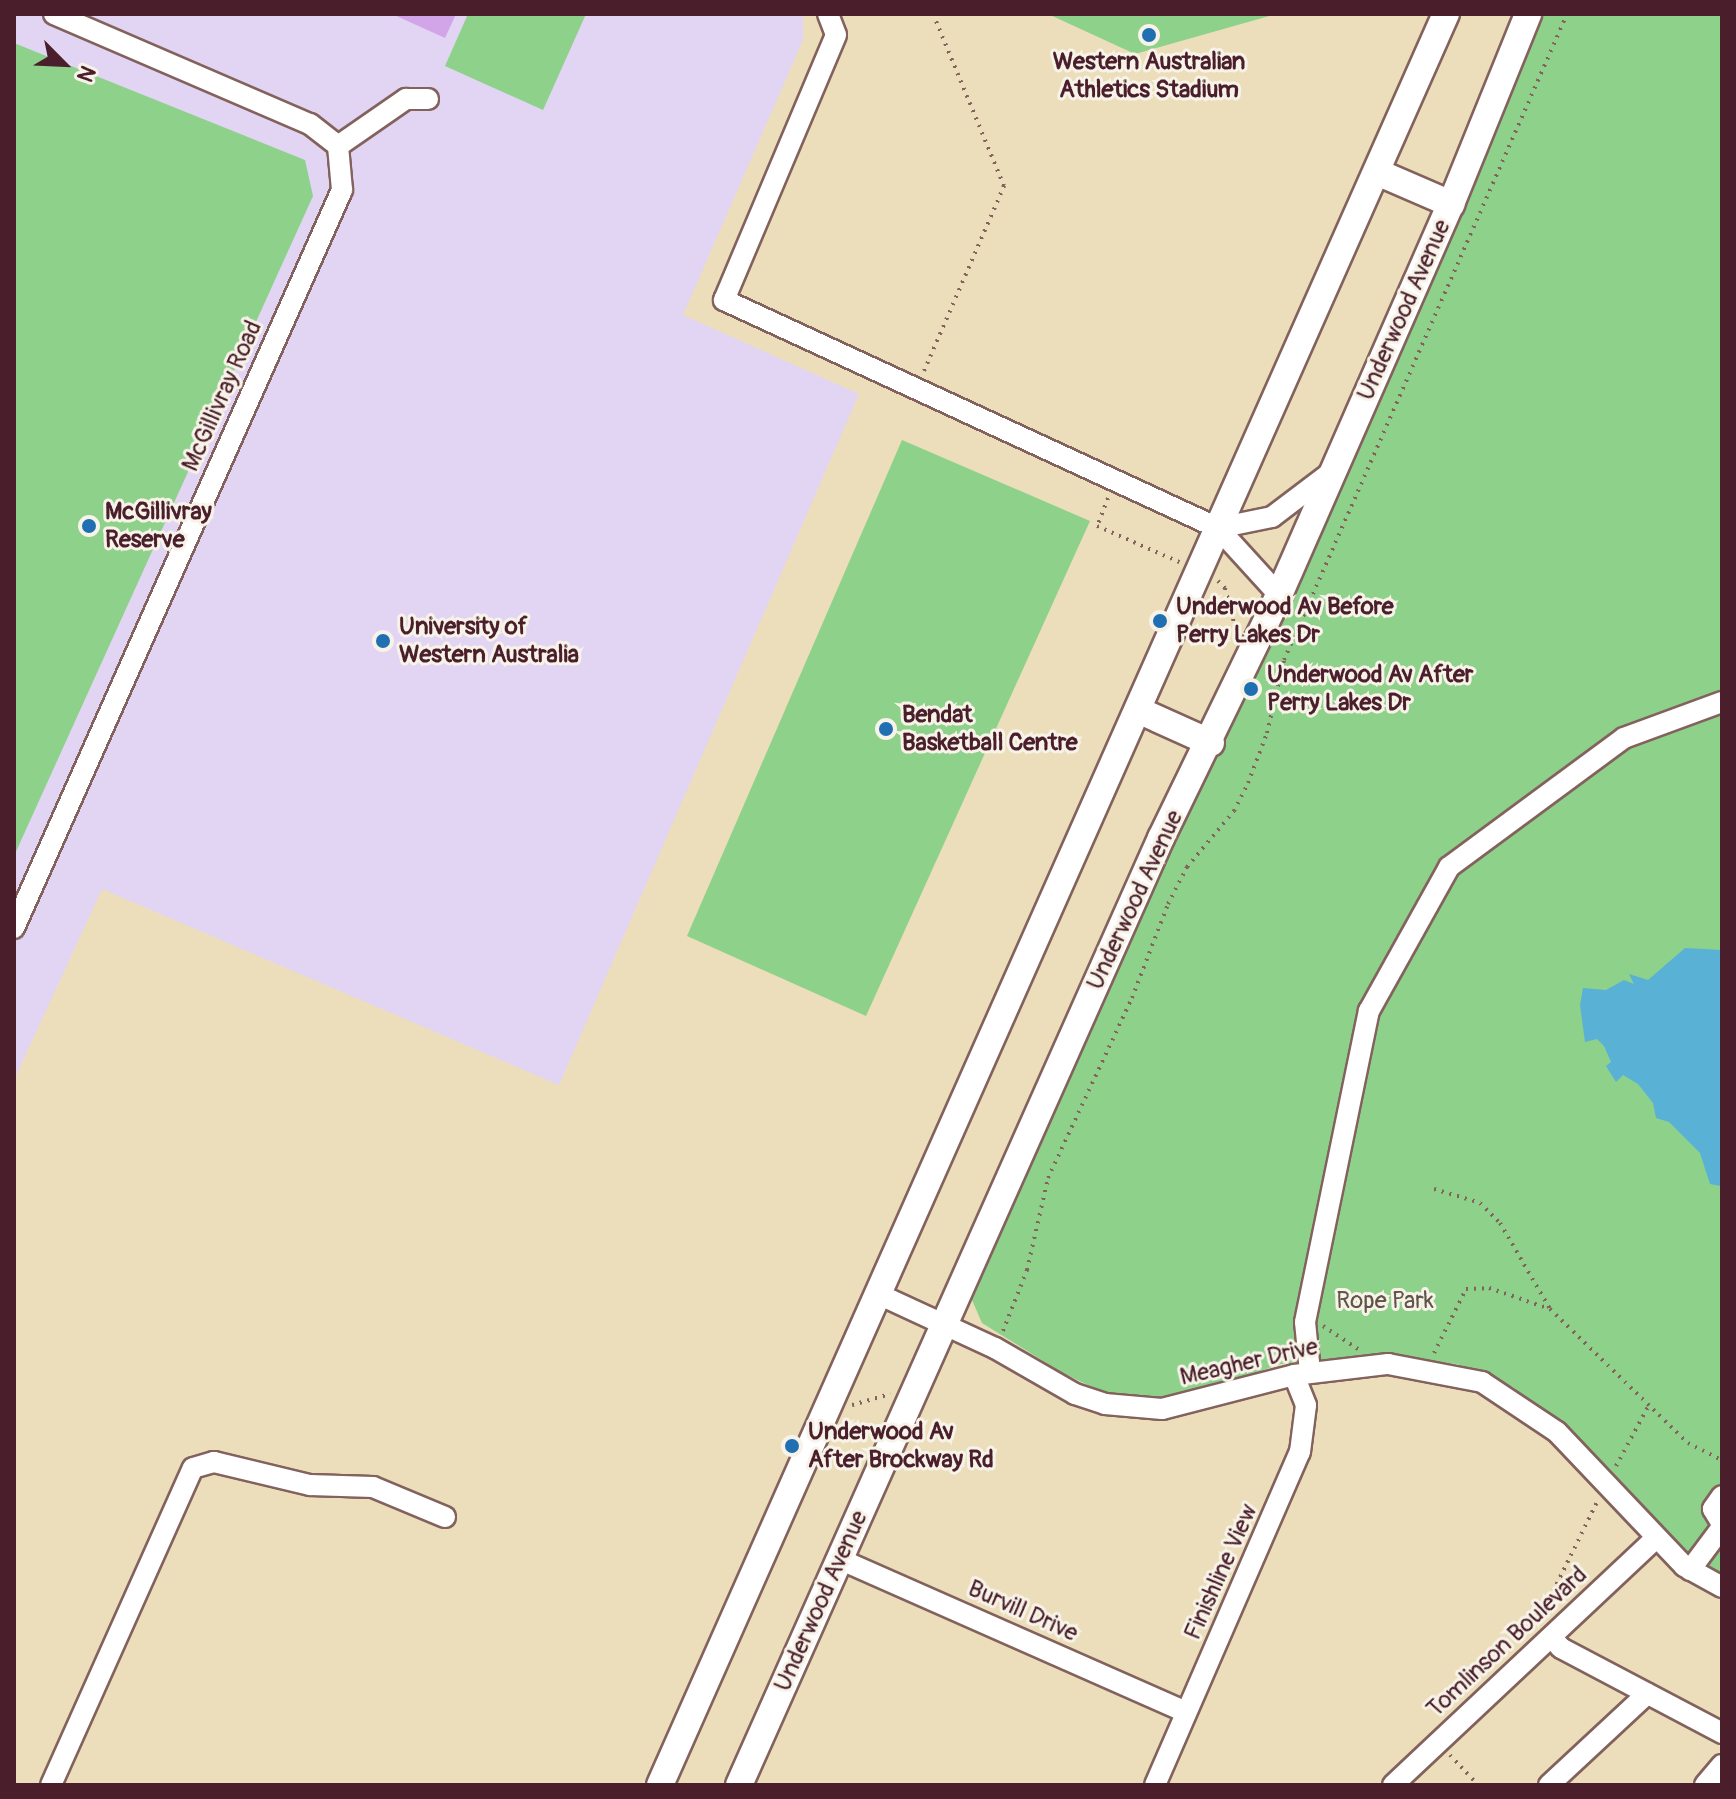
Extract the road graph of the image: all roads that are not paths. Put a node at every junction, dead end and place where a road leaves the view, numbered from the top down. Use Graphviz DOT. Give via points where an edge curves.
graph roads {
  1 [pos="54,14"];
  2 [pos="828,14"];
  3 [pos="1446,14"];
  4 [pos="1528,14"];
  5 [pos="428,99"];
  6 [pos="338,146"];
  7 [pos="1377,172"];
  8 [pos="1451,204"];
  9 [pos="1333,471"];
  10 [pos="1218,528"];
  11 [pos="1279,595"];
  12 [pos="1722,702"];
  13 [pos="1138,710"];
  14 [pos="1211,743"];
  15 [pos="14,928"];
  16 [pos="878,1294"];
  17 [pos="945,1323"];
  18 [pos="1302,1374"];
  19 [pos="1722,1496"];
  20 [pos="445,1517"];
  21 [pos="1722,1525"];
  22 [pos="1656,1538"];
  23 [pos="839,1559"];
  24 [pos="1690,1570"];
  25 [pos="1722,1587"];
  26 [pos="1544,1630"];
  27 [pos="1647,1694"];
  28 [pos="1186,1712"];
  29 [pos="1722,1733"];
  30 [pos="1722,1765"];
  31 [pos="51,1785"];
  32 [pos="660,1785"];
  33 [pos="739,1785"];
  34 [pos="1155,1785"];
  35 [pos="1393,1785"];
  36 [pos="1549,1785"];
  37 [pos="1705,1785"];
  1 -- 6 [label="street" via="310,124"];
  2 -- 10 [label="street" via="836,35 724,300"];
  3 -- 7 [label="main road"];
  4 -- 8 [label="main road, Underwood Avenue"];
  5 -- 6 [label="street" via="406,99"];
  6 -- 15 [label="street, McGillivray Road" via="342,190"];
  7 -- 8 [label="main road"];
  7 -- 10 [label="main road"];
  8 -- 9 [label="main road, Underwood Avenue"];
  9 -- 10 [label="street" via="1272,517"];
  9 -- 11 [label="main road, Underwood Avenue"];
  10 -- 11 [label="street"];
  10 -- 13 [label="main road"];
  11 -- 14 [label="main road, Underwood Avenue"];
  12 -- 18 [label="street, Finishline View" via="1624,738 1449,867 1369,1011 1305,1322"];
  13 -- 14 [label="main road"];
  13 -- 16 [label="main road"];
  14 -- 17 [label="main road, Underwood Avenue" via="1161,838"];
  16 -- 17 [label="street, Meagher Drive"];
  16 -- 32 [label="main road"];
  17 -- 18 [label="street, Meagher Drive" via="1075,1394 1133,1408 1195,1403"];
  17 -- 23 [label="main road, Underwood Avenue"];
  18 -- 22 [label="street, Meagher Drive" via="1369,1365 1427,1368 1482,1382 1557,1432"];
  18 -- 28 [label="street, Finishline View" via="1306,1405 1300,1452"];
  19 -- 21 [label="street" via="1713,1509"];
  20 -- 31 [label="street" via="373,1487 310,1485 214,1462 193,1468"];
  21 -- 24 [label="street"];
  22 -- 24 [label="street, Meagher Drive"];
  22 -- 26 [label="street, Tomlinson Boulevard"];
  23 -- 28 [label="street, Burvill Drive"];
  23 -- 33 [label="main road, Underwood Avenue"];
  24 -- 25 [label="street, Meagher Drive"];
  26 -- 27 [label="street"];
  26 -- 35 [label="street, Tomlinson Boulevard"];
  27 -- 29 [label="street"];
  27 -- 36 [label="street"];
  28 -- 34 [label="street, Finishline View"];
  30 -- 37 [label="street"];
}
